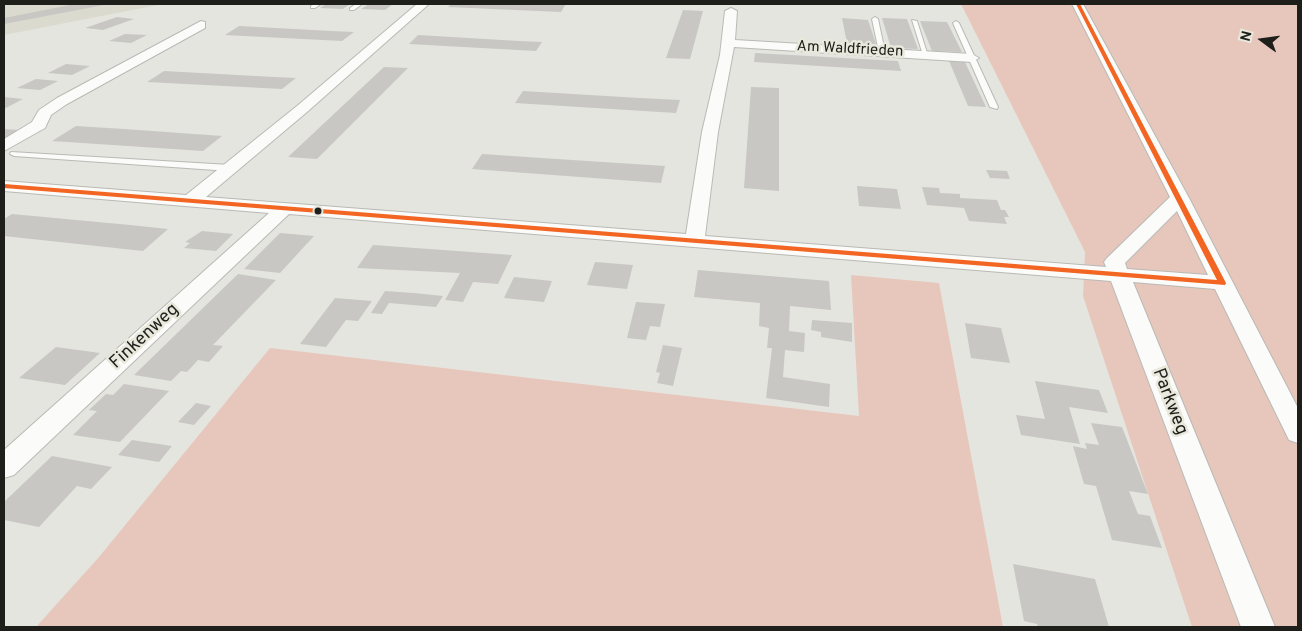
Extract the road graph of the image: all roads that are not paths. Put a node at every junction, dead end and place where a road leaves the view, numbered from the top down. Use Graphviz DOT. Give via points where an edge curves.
graph roads {
  1 [pos="359,4"];
  2 [pos="423,4"];
  3 [pos="1078,4"];
  4 [pos="352,9"];
  5 [pos="731,11"];
  6 [pos="875,19"];
  7 [pos="914,21"];
  8 [pos="956,23"];
  9 [pos="201,25"];
  10 [pos="728,43"];
  11 [pos="882,52"];
  12 [pos="926,55"];
  13 [pos="972,58"];
  14 [pos="994,107"];
  15 [pos="9,150"];
  16 [pos="230,168"];
  17 [pos="4,186"];
  18 [pos="1180,198"];
  19 [pos="191,200"];
  20 [pos="286,207"];
  21 [pos="695,240"];
  22 [pos="1119,274"];
  23 [pos="1222,283"];
  24 [pos="1298,433"];
  25 [pos="4,468"];
  26 [pos="1258,627"];
  1 -- 4 [label="lane"];
  2 -- 16 [label="street"];
  3 -- 18 [label="street"];
  5 -- 10 [label="street"];
  6 -- 11 [label="lane"];
  7 -- 12 [label="lane"];
  8 -- 13 [label="lane"];
  9 -- 15 [label="street" via="62,101 44,113 39,125"];
  10 -- 11 [label="street, Am Waldfrieden"];
  10 -- 21 [label="street" via="710,132"];
  11 -- 12 [label="street, Am Waldfrieden"];
  12 -- 13 [label="street, Am Waldfrieden"];
  13 -- 14 [label="lane"];
  15 -- 16 [label="lane"];
  16 -- 19 [label="street"];
  17 -- 19 [label="street"];
  18 -- 22 [label="street" via="1114,262"];
  18 -- 23 [label="street"];
  19 -- 20 [label="street"];
  20 -- 21 [label="street"];
  20 -- 25 [label="street, Finkenweg"];
  21 -- 22 [label="street"];
  22 -- 23 [label="street"];
  22 -- 26 [label="street, Parkweg"];
  23 -- 24 [label="street"];
}
